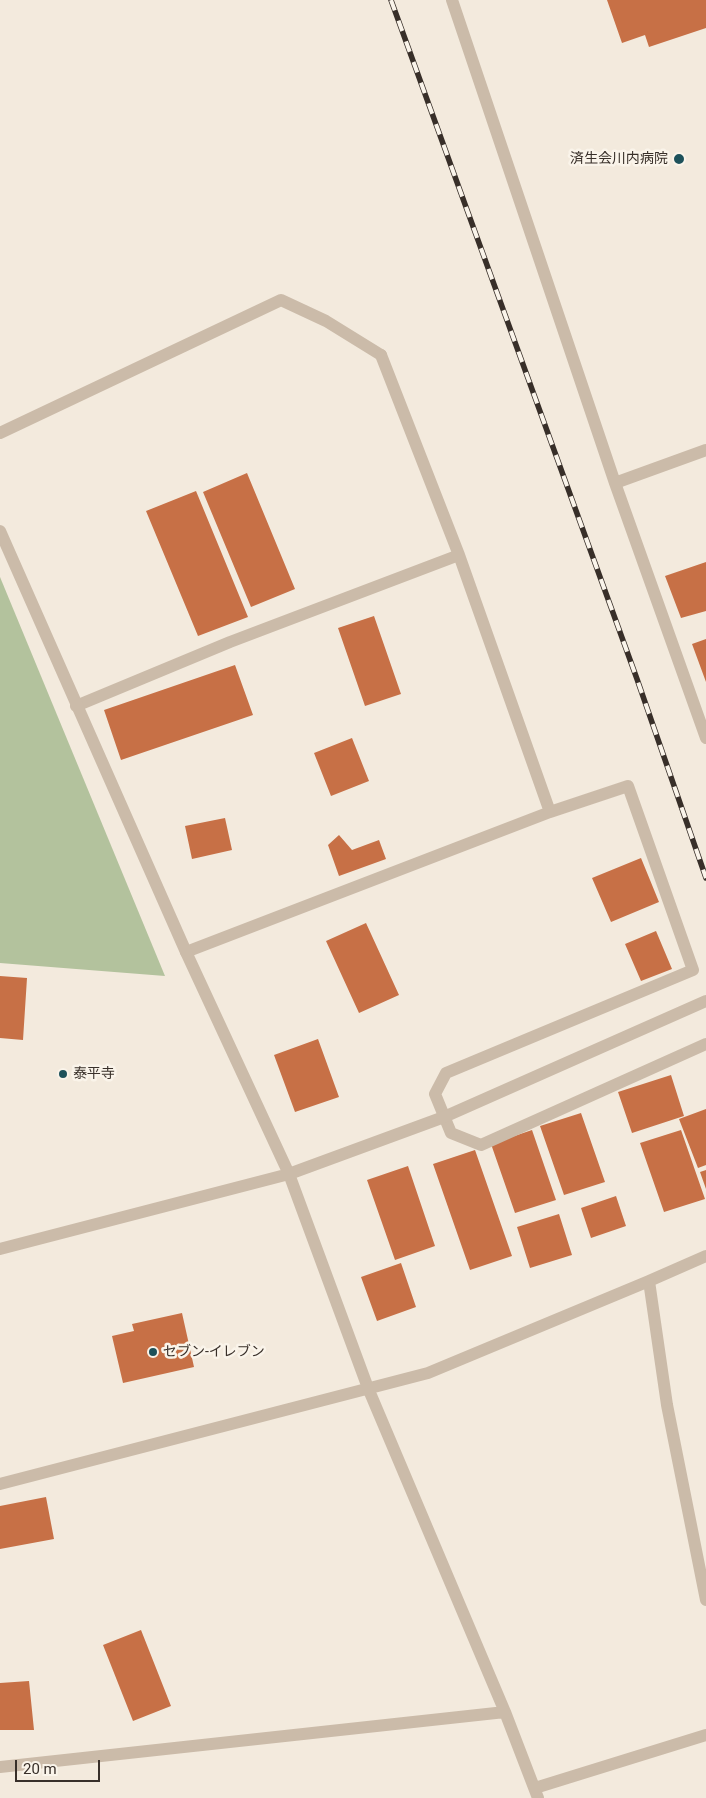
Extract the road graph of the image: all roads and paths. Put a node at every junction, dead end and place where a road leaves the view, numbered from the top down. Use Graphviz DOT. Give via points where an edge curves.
graph roads {
  1 [pos="452,0"];
  2 [pos="0,433"];
  3 [pos="706,450"];
  4 [pos="616,483"];
  5 [pos="0,531"];
  6 [pos="459,555"];
  7 [pos="76,706"];
  8 [pos="706,738"];
  9 [pos="550,812"];
  10 [pos="186,952"];
  11 [pos="706,1001"];
  12 [pos="706,1044"];
  13 [pos="444,1116"];
  14 [pos="289,1174"];
  15 [pos="0,1249"];
  16 [pos="706,1256"];
  17 [pos="649,1281"];
  18 [pos="368,1388"];
  19 [pos="0,1484"];
  20 [pos="706,1600"];
  21 [pos="506,1712"];
  22 [pos="706,1735"];
  23 [pos="0,1767"];
  24 [pos="537,1793"];
  1 -- 4 [label="street"];
  2 -- 6 [label="street" via="281,300 326,321 381,355"];
  3 -- 4 [label="street"];
  4 -- 8 [label="street"];
  5 -- 7 [label="street"];
  6 -- 7 [label="street" via="230,642"];
  6 -- 9 [label="street"];
  7 -- 10 [label="street"];
  9 -- 10 [label="street"];
  9 -- 13 [label="street" via="628,786 693,970 446,1073 435,1094"];
  10 -- 14 [label="street"];
  11 -- 13 [label="street"];
  12 -- 13 [label="street" via="481,1145 451,1133"];
  13 -- 14 [label="street"];
  14 -- 15 [label="street"];
  14 -- 18 [label="street"];
  16 -- 17 [label="street"];
  17 -- 18 [label="street" via="428,1373"];
  17 -- 20 [label="street" via="667,1405"];
  18 -- 19 [label="street"];
  18 -- 21 [label="street"];
  21 -- 23 [label="street"];
  21 -- 24 [label="street"];
  22 -- 24 [label="street"];
}
